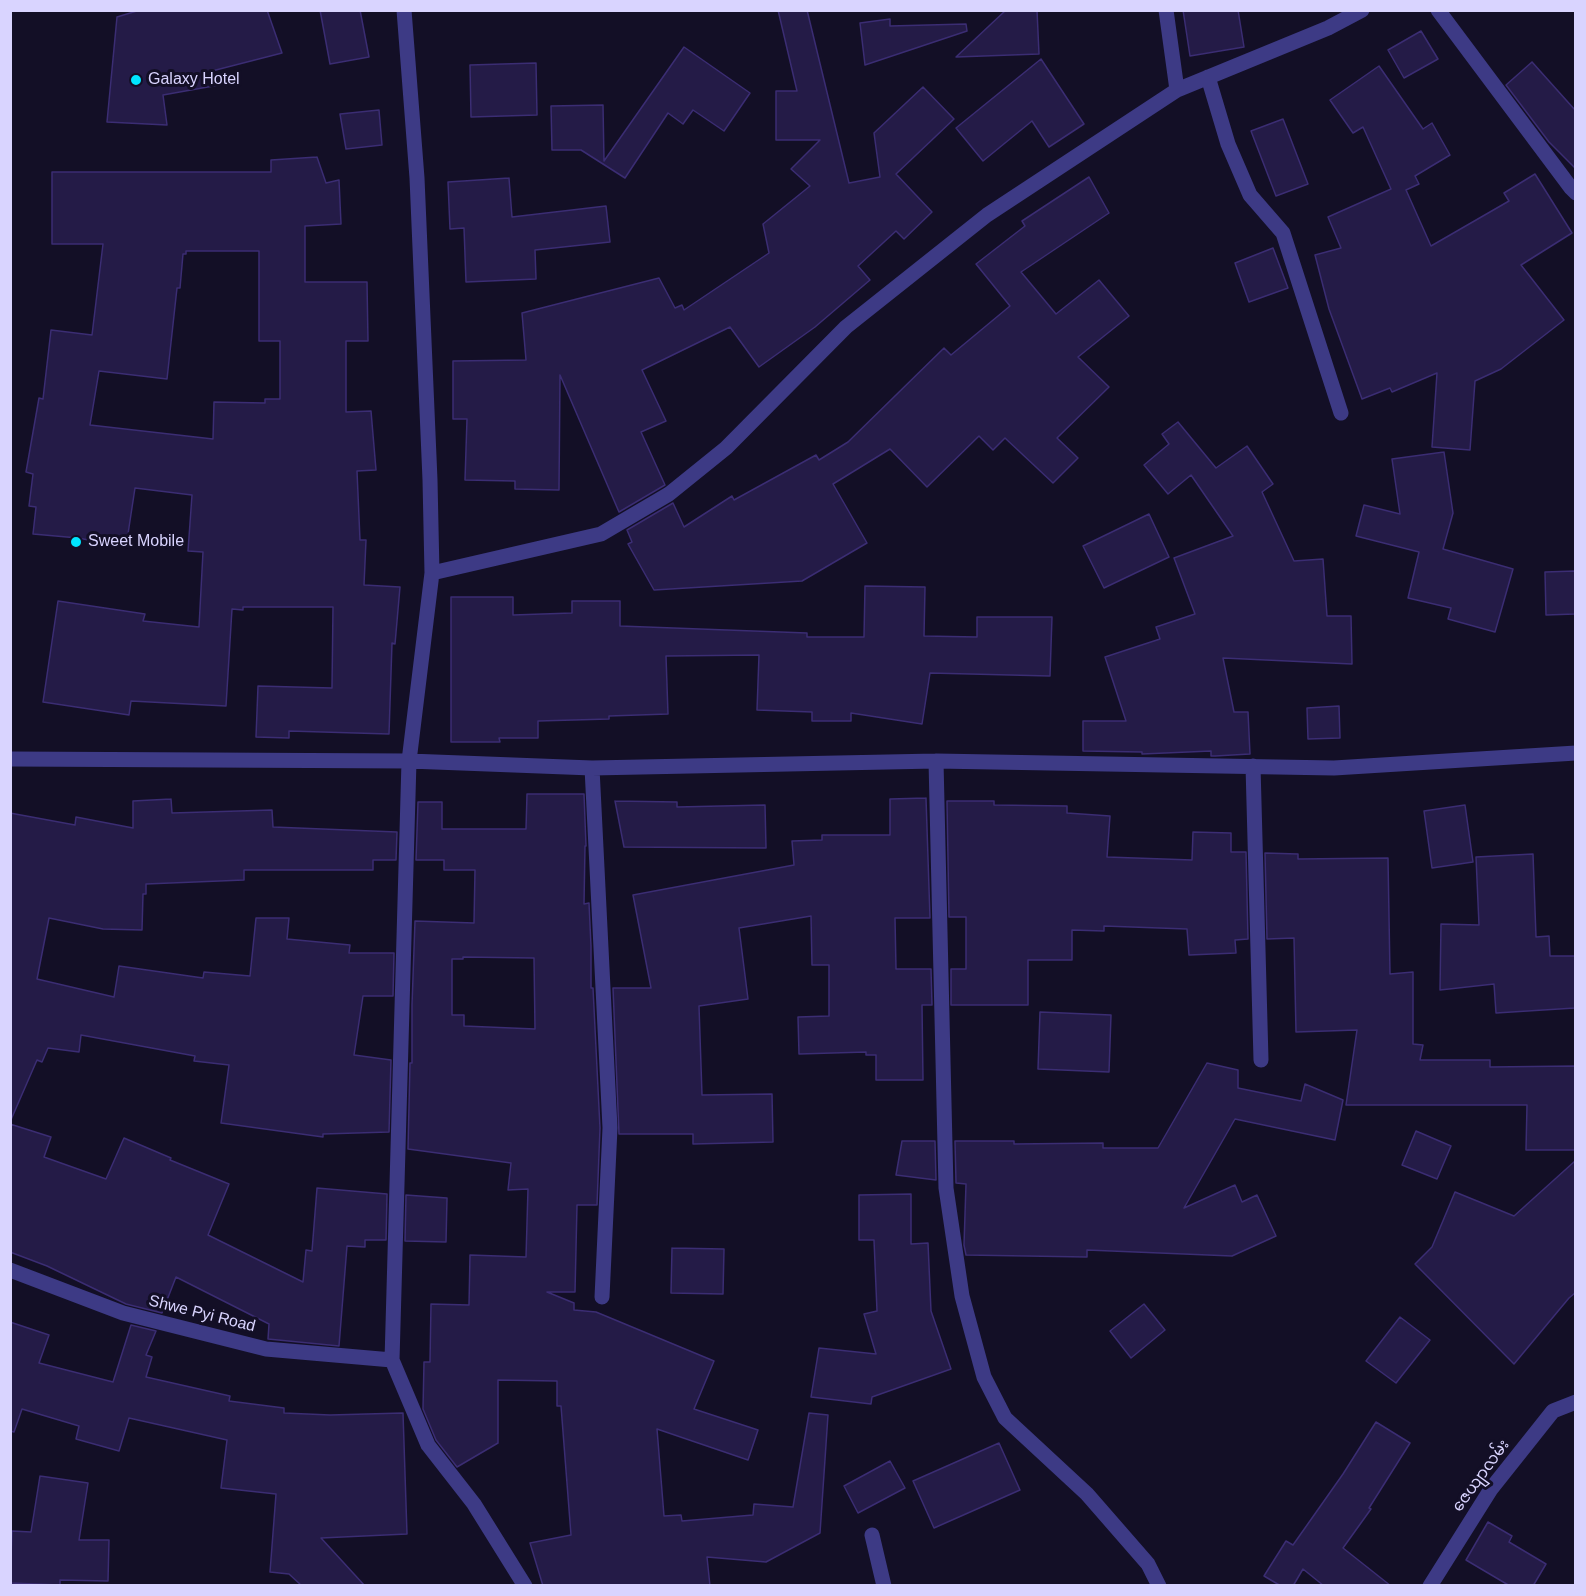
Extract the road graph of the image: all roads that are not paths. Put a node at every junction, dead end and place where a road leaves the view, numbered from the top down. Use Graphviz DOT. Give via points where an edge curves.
graph roads {
  1 [pos="404,10"];
  2 [pos="1166,10"];
  3 [pos="1362,10"];
  4 [pos="1438,10"];
  5 [pos="1208,77"];
  6 [pos="1177,90"];
  7 [pos="1575,193"];
  8 [pos="1341,413"];
  9 [pos="432,573"];
  10 [pos="1575,753"];
  11 [pos="10,759"];
  12 [pos="409,761"];
  13 [pos="936,761"];
  14 [pos="1253,766"];
  15 [pos="592,768"];
  16 [pos="1261,1060"];
  17 [pos="10,1270"];
  18 [pos="602,1297"];
  19 [pos="392,1360"];
  20 [pos="1575,1402"];
  21 [pos="872,1535"];
  22 [pos="525,1586"];
  23 [pos="884,1586"];
  24 [pos="1159,1586"];
  25 [pos="1430,1586"];
  1 -- 9 [label="street" via="417,190"];
  2 -- 6 [label="street"];
  3 -- 5 [label="street"];
  4 -- 7 [label="street"];
  5 -- 6 [label="street"];
  5 -- 8 [label="street" via="1228,144 1250,195 1283,233"];
  6 -- 9 [label="street" via="987,215 846,327 726,448 669,494 601,534"];
  9 -- 12 [label="street"];
  10 -- 14 [label="street" via="1334,768"];
  11 -- 12 [label="street"];
  12 -- 15 [label="street"];
  12 -- 19 [label="street"];
  13 -- 14 [label="street"];
  13 -- 15 [label="street"];
  13 -- 24 [label="street" via="946,1188 962,1296 984,1377 1005,1418 1087,1494 1148,1564"];
  14 -- 16 [label="street"];
  15 -- 18 [label="street" via="610,1128"];
  17 -- 19 [label="street, Shwe Pyi Road" via="123,1313 266,1349"];
  19 -- 22 [label="street" via="428,1444 474,1504"];
  20 -- 25 [label="street, ဇေယျာလမ်း" via="1553,1411 1491,1489"];
  21 -- 23 [label="street"];
}
